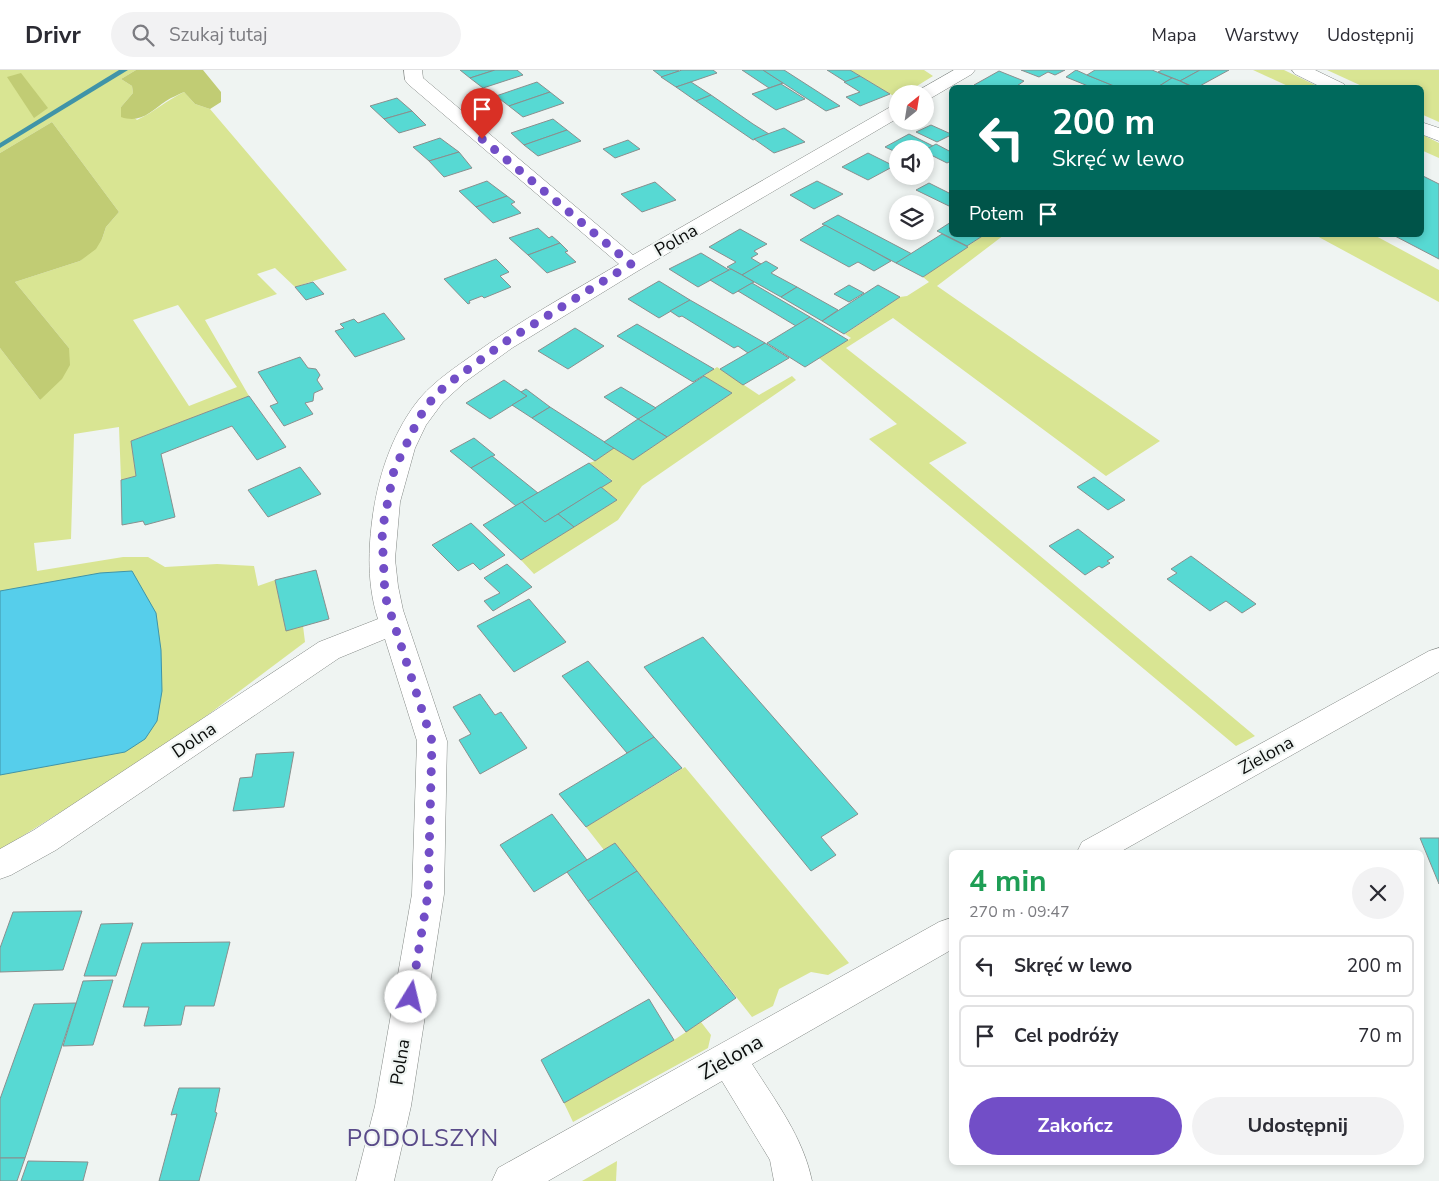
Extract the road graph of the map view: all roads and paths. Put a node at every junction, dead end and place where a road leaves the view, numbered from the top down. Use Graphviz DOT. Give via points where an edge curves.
graph roads {
  1 [pos="413,70"];
  2 [pos="966,70"];
  3 [pos="1301,70"];
  4 [pos="1332,85"];
  5 [pos="934,89"];
  6 [pos="889,115"];
  7 [pos="1424,128"];
  8 [pos="1439,135"];
  9 [pos="631,264"];
  10 [pos="394,624"];
  11 [pos="1439,659"];
  12 [pos="1097,850"];
  13 [pos="0,865"];
  14 [pos="949,934"];
  15 [pos="728,1059"];
  16 [pos="375,1181"];
  17 [pos="511,1181"];
  18 [pos="793,1181"];
  1 -- 9 [label="street" via="414,80"];
  2 -- 5 [label="street"];
  3 -- 4 [label="street"];
  6 -- 9 [label="street, Polna"];
  7 -- 8 [label="street"];
  9 -- 10 [label="street, Polna" via="499,347 445,386 428,404 394,470 382,531 385,596"];
  10 -- 13 [label="street, Dolna" via="329,650 45,840"];
  10 -- 16 [label="street, Polna" via="432,741 428,894 393,1106"];
  11 -- 12 [label="street, Zielona"];
  14 -- 15 [label="street, Zielona"];
  15 -- 17 [label="street, Zielona"];
  15 -- 18 [label="street" via="784,1148"];
}
